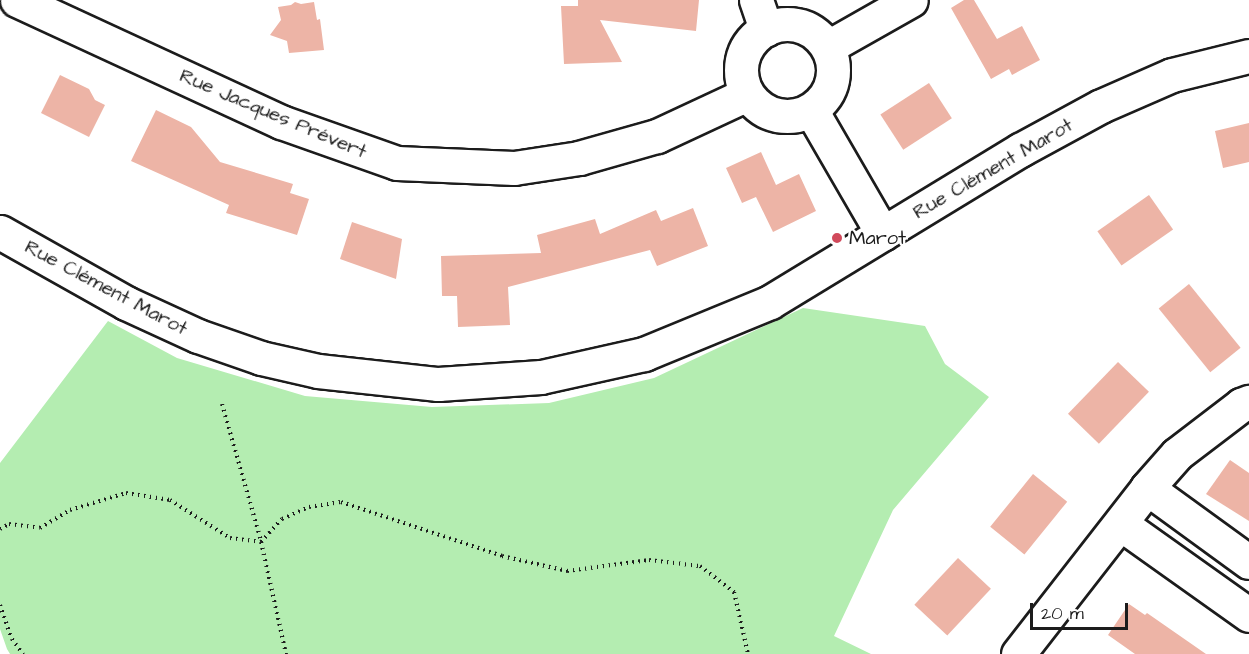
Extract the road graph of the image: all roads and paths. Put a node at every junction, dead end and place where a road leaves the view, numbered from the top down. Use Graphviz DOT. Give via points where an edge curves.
graph roads {
  1 [pos="17,0"];
  2 [pos="911,0"];
  3 [pos="761,14"];
  4 [pos="828,47"];
  5 [pos="1249,56"];
  6 [pos="747,94"];
  7 [pos="811,110"];
  8 [pos="0,232"];
  9 [pos="883,234"];
  10 [pos="1249,402"];
  11 [pos="222,404"];
  12 [pos="1147,488"];
  13 [pos="1121,524"];
  14 [pos="0,529"];
  15 [pos="261,542"];
  16 [pos="1249,562"];
  17 [pos="0,605"];
  18 [pos="1249,615"];
  19 [pos="23,654"];
  20 [pos="286,654"];
  21 [pos="748,654"];
  22 [pos="1018,654"];
  1 -- 6 [label="street, Rue Jacques Prévert" via="281,122 397,164 514,168 579,158 657,136"];
  2 -- 4 [label="street"];
  3 -- 4 [label="street" via="781,24 799,25"];
  3 -- 6 [label="street" via="742,58 741,76"];
  4 -- 7 [label="street" via="833,79 825,96"];
  5 -- 9 [label="street, Rue Clément Marot" via="1172,75 1101,106 1020,150"];
  6 -- 7 [label="street" via="760,108 776,115 795,116"];
  7 -- 9 [label="street"];
  8 -- 9 [label="street, Rue Clément Marot" via="126,303 198,336 261,358 318,371 438,384 541,377 644,354 770,302"];
  10 -- 12 [label="street" via="1177,454"];
  11 -- 15 [label="path"];
  12 -- 13 [label="street"];
  12 -- 16 [label="street"];
  13 -- 18 [label="street"];
  13 -- 22 [label="street"];
  14 -- 15 [label="path" via="9,524 40,528 70,510 126,493 170,500 230,538"];
  15 -- 20 [label="path"];
  15 -- 21 [label="path" via="282,519 309,507 341,502 502,556 567,571 649,560 700,566 734,592"];
  17 -- 19 [label="path" via="12,639"];
}
